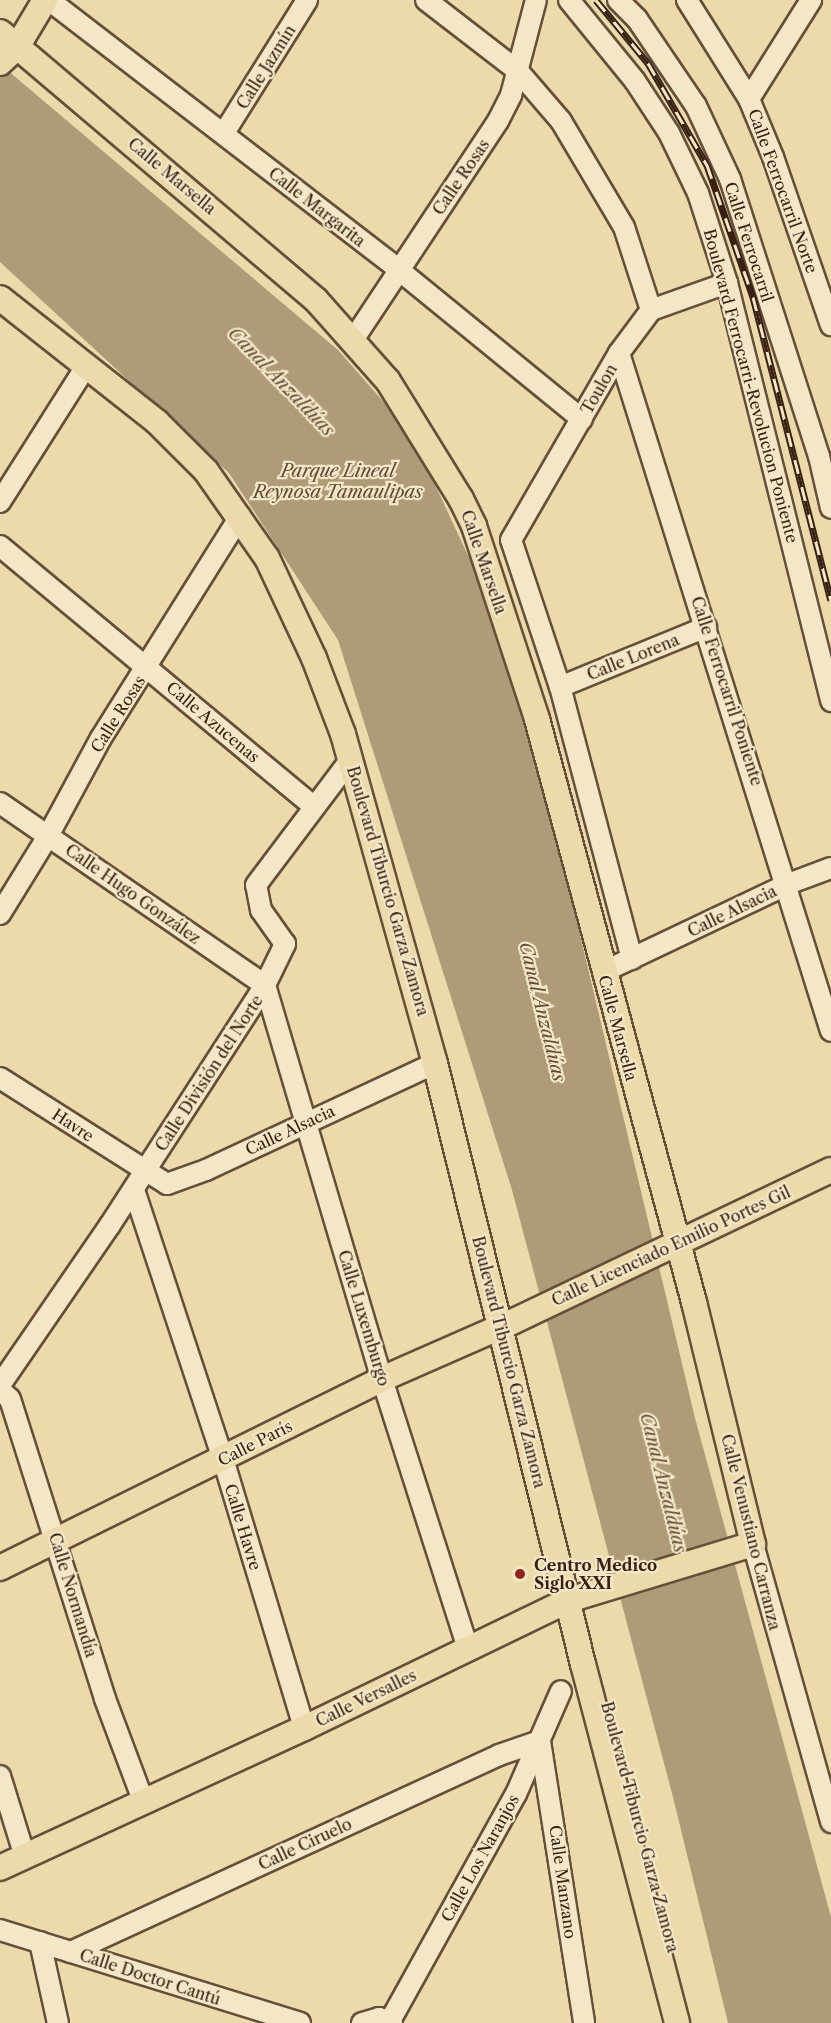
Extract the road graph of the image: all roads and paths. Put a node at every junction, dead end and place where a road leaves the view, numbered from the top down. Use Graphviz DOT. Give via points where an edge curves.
graph roads {
  1 [pos="47,0"];
  2 [pos="308,0"];
  3 [pos="426,0"];
  4 [pos="536,0"];
  5 [pos="569,0"];
  6 [pos="618,0"];
  7 [pos="687,0"];
  8 [pos="811,0"];
  9 [pos="5,50"];
  10 [pos="518,72"];
  11 [pos="749,99"];
  12 [pos="224,134"];
  13 [pos="399,270"];
  14 [pos="727,283"];
  15 [pos="0,298"];
  16 [pos="651,310"];
  17 [pos="831,325"];
  18 [pos="353,340"];
  19 [pos="619,353"];
  20 [pos="87,365"];
  21 [pos="582,419"];
  22 [pos="0,502"];
  23 [pos="831,508"];
  24 [pos="240,516"];
  25 [pos="0,546"];
  26 [pos="706,627"];
  27 [pos="147,667"];
  28 [pos="560,687"];
  29 [pos="831,701"];
  30 [pos="351,759"];
  31 [pos="0,803"];
  32 [pos="314,807"];
  33 [pos="48,836"];
  34 [pos="831,868"];
  35 [pos="788,884"];
  36 [pos="0,914"];
  37 [pos="632,959"];
  38 [pos="603,972"];
  39 [pos="265,986"];
  40 [pos="831,1031"];
  41 [pos="435,1063"];
  42 [pos="0,1078"];
  43 [pos="305,1122"];
  44 [pos="831,1170"];
  45 [pos="146,1172"];
  46 [pos="134,1190"];
  47 [pos="666,1246"];
  48 [pos="506,1325"];
  49 [pos="382,1379"];
  50 [pos="0,1385"];
  51 [pos="0,1390"];
  52 [pos="223,1459"];
  53 [pos="57,1541"];
  54 [pos="746,1546"];
  55 [pos="0,1568"];
  56 [pos="582,1594"];
  57 [pos="468,1648"];
  58 [pos="561,1691"];
  59 [pos="304,1728"];
  60 [pos="540,1740"];
  61 [pos="0,1776"];
  62 [pos="144,1803"];
  63 [pos="831,1822"];
  64 [pos="25,1857"];
  65 [pos="0,1868"];
  66 [pos="0,1930"];
  67 [pos="40,1942"];
  68 [pos="71,1952"];
  69 [pos="229,2003"];
  70 [pos="391,2022"];
  71 [pos="58,2023"];
  72 [pos="234,2023"];
  73 [pos="300,2023"];
  74 [pos="362,2023"];
  75 [pos="584,2023"];
  76 [pos="677,2023"];
  77 [pos="692,2023"];
  1 -- 9 [label="main road"];
  1 -- 12 [label="street, Calle Margarita"];
  2 -- 12 [label="street, Calle Jazmín"];
  3 -- 10 [label="street"];
  4 -- 10 [label="street, Calle Rosas"];
  5 -- 14 [label="street, Boulevard Ferrocarri-Revolucion Poniente" via="635,81 669,133 698,193"];
  6 -- 23 [label="street, Calle Ferrocarril" via="637,19 696,106 730,179 819,456"];
  7 -- 11 [label="street, Calle Ferrocarril Norte"];
  8 -- 11 [label="street"];
  9 -- 18 [label="main road, Calle Marsella" via="289,274"];
  10 -- 13 [label="street, Calle Rosas" via="498,121"];
  10 -- 16 [label="street" via="561,121 624,227"];
  11 -- 17 [label="street, Calle Ferrocarril Norte"];
  12 -- 13 [label="street, Calle Margarita"];
  13 -- 18 [label="street, Calle Rosas"];
  13 -- 21 [label="street, Calle Margarita"];
  14 -- 16 [label="street"];
  14 -- 29 [label="street, Boulevard Ferrocarri-Revolucion Poniente"];
  15 -- 20 [label="main road, Boulevard Tiburcio Garza Zamora"];
  16 -- 19 [label="street, Toulon"];
  18 -- 38 [label="main road, Calle Marsella" via="388,381 428,442 474,526 537,719"];
  19 -- 21 [label="street, Toulon"];
  19 -- 26 [label="street, Calle Ferrocarril Poniente"];
  20 -- 22 [label="street"];
  20 -- 24 [label="main road, Boulevard Tiburcio Garza Zamora" via="185,448"];
  21 -- 28 [label="street, Toulon" via="511,540"];
  24 -- 27 [label="street, Calle Rosas"];
  24 -- 30 [label="main road, Boulevard Tiburcio Garza Zamora" via="294,610"];
  25 -- 27 [label="street, Calle Azucenas"];
  26 -- 28 [label="street, Calle Lorena"];
  26 -- 35 [label="street, Calle Ferrocarril Poniente"];
  27 -- 32 [label="street, Calle Azucenas"];
  27 -- 33 [label="street, Calle Rosas" via="100,738"];
  28 -- 37 [label="street"];
  30 -- 32 [label="street, Calle División del Norte"];
  30 -- 41 [label="main road, Boulevard Tiburcio Garza Zamora"];
  31 -- 33 [label="street, Calle Hugo González"];
  32 -- 39 [label="street, Calle División del Norte" via="256,885 261,910 285,944"];
  33 -- 36 [label="street, Calle Rosas"];
  33 -- 39 [label="street, Calle Hugo González"];
  34 -- 35 [label="street, Calle Alsacia"];
  35 -- 37 [label="street, Calle Alsacia"];
  35 -- 40 [label="street, Calle Ferrocarril Poniente"];
  37 -- 38 [label="street, Calle Alsacia"];
  38 -- 47 [label="main road, Calle Marsella"];
  39 -- 43 [label="street, Calle Luxemburgo"];
  39 -- 45 [label="street, Calle División del Norte"];
  41 -- 43 [label="street, Calle Alsacia"];
  41 -- 48 [label="main road, Boulevard Tiburcio Garza Zamora"];
  42 -- 45 [label="street, Havre"];
  43 -- 45 [label="street, Calle Alsacia" via="183,1180 167,1184"];
  43 -- 49 [label="street, Calle Luxemburgo"];
  44 -- 47 [label="main road, Calle Licenciado Emilio Portes Gil"];
  45 -- 46 [label="street, Calle División del Norte"];
  46 -- 50 [label="street, Calle División del Norte"];
  46 -- 52 [label="street, Calle Havre"];
  47 -- 48 [label="main road, Calle Licenciado Emilio Portes Gil"];
  47 -- 54 [label="main road, Calle Venustiano Carranza" via="694,1302"];
  48 -- 49 [label="main road, Calle París"];
  48 -- 56 [label="main road, Boulevard Tiburcio Garza Zamora"];
  49 -- 52 [label="main road, Calle París"];
  49 -- 57 [label="street, Calle Luxemburgo"];
  51 -- 53 [label="street, Calle Normandía" via="10,1399"];
  52 -- 53 [label="main road, Calle París"];
  52 -- 59 [label="street, Calle Havre"];
  53 -- 55 [label="main road, Calle París"];
  53 -- 62 [label="street, Calle Normandía" via="105,1699"];
  54 -- 56 [label="main road, Calle Versalles"];
  54 -- 63 [label="street, Calle Venustiano Carranza"];
  56 -- 57 [label="main road, Calle Versalles"];
  56 -- 76 [label="main road"];
  56 -- 77 [label="main road, Boulevard Tiburcio Garza Zamora"];
  57 -- 59 [label="main road, Calle Versalles"];
  58 -- 60 [label="street, Calle Los Naranjos"];
  59 -- 62 [label="main road, Calle Versalles"];
  60 -- 68 [label="street, Calle Ciruelo" via="499,1755"];
  60 -- 70 [label="street, Calle Los Naranjos" via="516,1794"];
  60 -- 75 [label="street, Calle Manzano"];
  61 -- 64 [label="street"];
  62 -- 64 [label="main road, Calle Versalles"];
  64 -- 65 [label="main road, Calle Versalles"];
  66 -- 67 [label="street, Calle Doctor Cantú"];
  67 -- 68 [label="street, Calle Doctor Cantú"];
  67 -- 71 [label="street"];
  68 -- 69 [label="street, Calle Doctor Cantú"];
  69 -- 72 [label="street"];
  69 -- 73 [label="street, Calle Doctor Cantú"];
  70 -- 74 [label="street" via="379,2019"];
}
